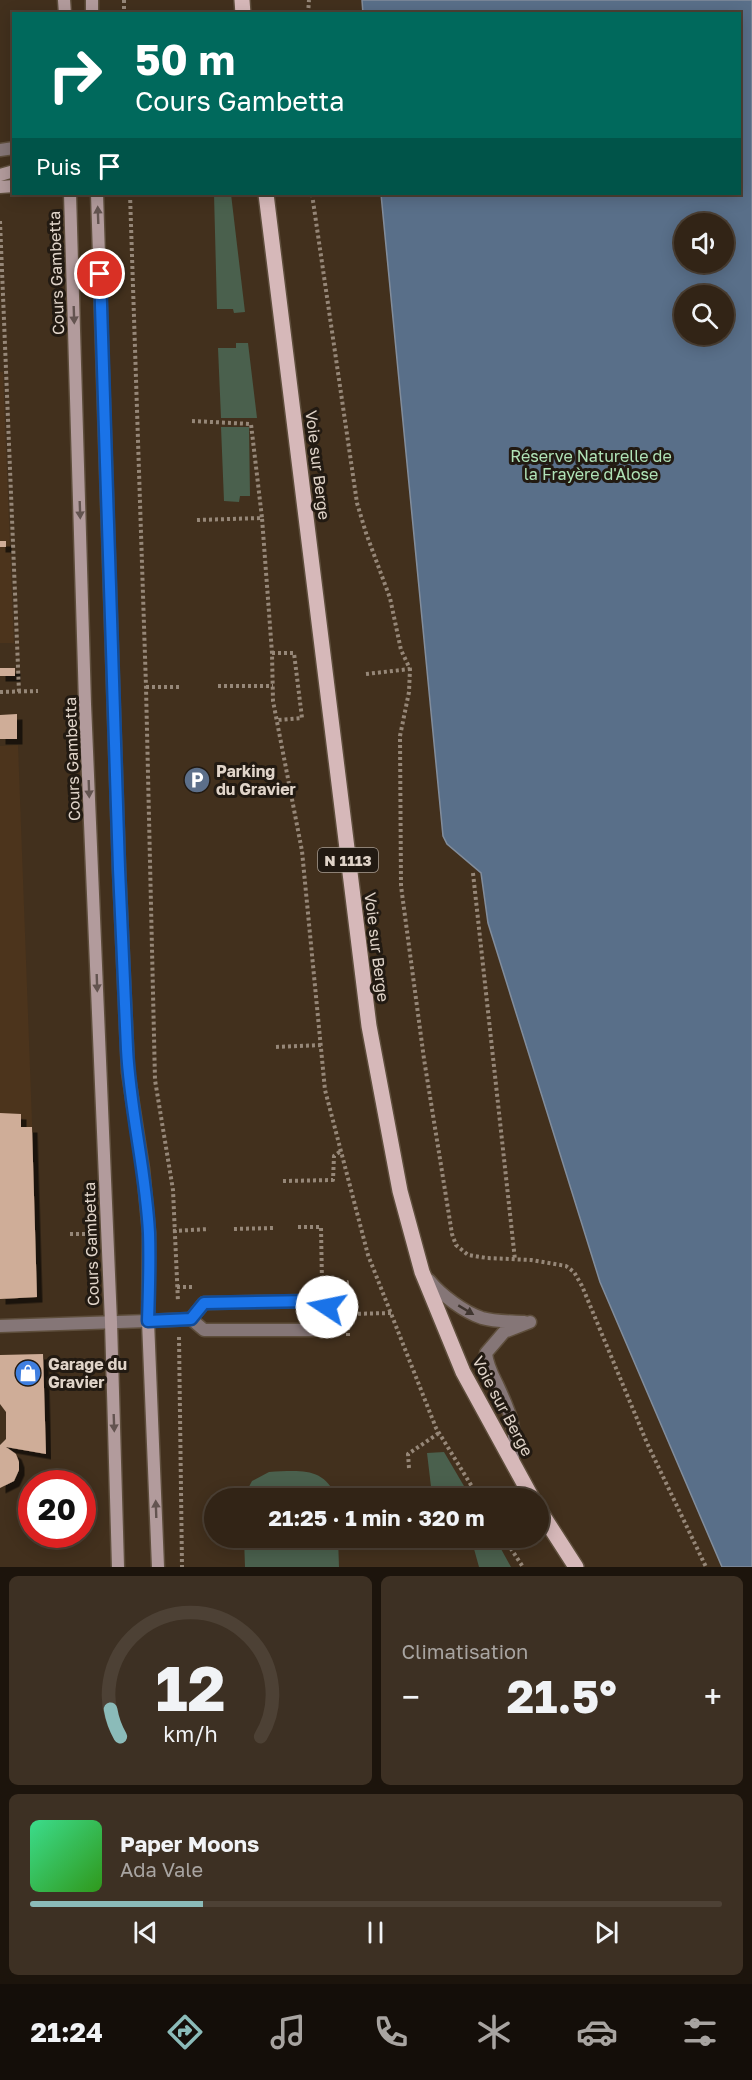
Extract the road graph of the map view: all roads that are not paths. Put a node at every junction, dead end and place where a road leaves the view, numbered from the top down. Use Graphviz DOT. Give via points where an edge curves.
graph roads {
  1 [pos="70,195"];
  2 [pos="97,195"];
  3 [pos="266,195"];
  4 [pos="422,1272"];
  5 [pos="185,1320"];
  6 [pos="148,1321"];
  7 [pos="111,1322"];
  8 [pos="0,1326"];
  9 [pos="512,1463"];
  10 [pos="526,1488"];
  11 [pos="549,1525"];
  12 [pos="118,1567"];
  13 [pos="158,1567"];
  14 [pos="576,1567"];
  1 -- 7 [label="main road, Cours Gambetta, one-way"];
  6 -- 2 [label="main road, one-way" via="149,1233 128,1060 119,869"];
  3 -- 4 [label="main road, Voie sur Berge / N 1113" via="369,1026 400,1191"];
  4 -- 9 [label="main road, Voie sur Berge / N 1113" via="463,1372"];
  4 -- 9 [label="street, one-way" via="440,1294 473,1314 530,1322 504,1332 486,1353 515,1434"];
  5 -- 5 [label="street" via="204,1330 312,1330 327,1322 327,1307 313,1301 204,1303"];
  5 -- 6 [label="street"];
  6 -- 7 [label="street"];
  13 -- 6 [label="main road, one-way"];
  7 -- 8 [label="street"];
  7 -- 12 [label="main road, Cours Gambetta, one-way"];
  9 -- 10 [label="main road, Voie sur Berge / N 1113"];
  11 -- 14 [label="main road"];
}
